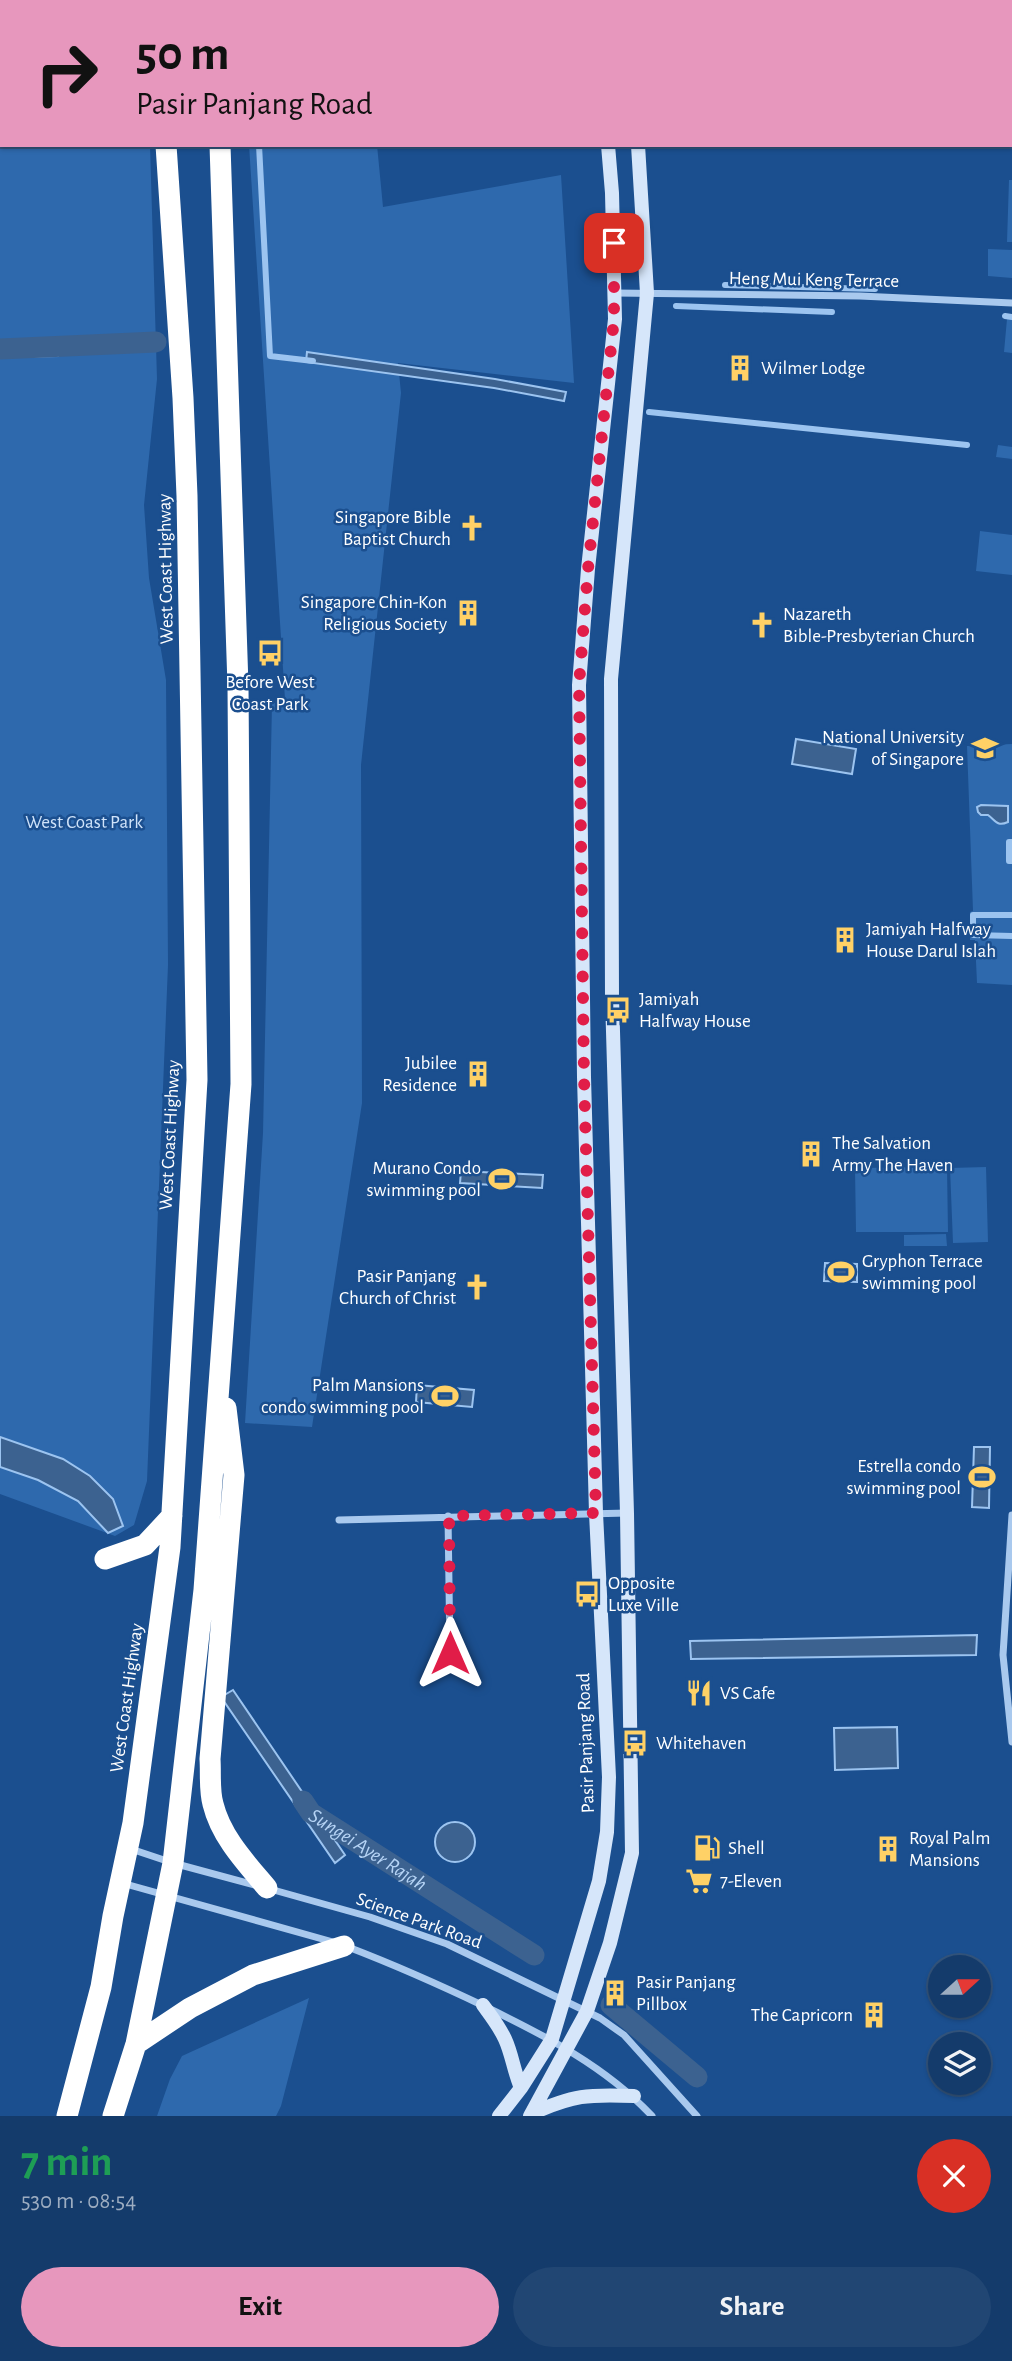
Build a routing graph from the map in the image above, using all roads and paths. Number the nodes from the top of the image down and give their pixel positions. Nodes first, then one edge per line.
1 (166, 147) edge
2 (220, 147) edge
3 (608, 147) edge
4 (638, 147) edge
5 (615, 293) junction
6 (647, 293) junction
7 (1012, 303) edge
8 (220, 1371) junction
9 (596, 1513) junction
10 (627, 1513) junction
11 (1012, 1515) edge
12 (173, 1516) junction
13 (449, 1516) junction
14 (338, 1520) dead end
15 (105, 1559) dead end
16 (450, 1653) dead end
17 (1012, 1742) edge
18 (128, 1848) junction
19 (173, 1863) junction
20 (121, 1882) junction
21 (267, 1888) junction
22 (167, 1895) junction
23 (344, 1946) junction
24 (562, 2000) junction
25 (483, 2005) junction
26 (587, 2011) junction
27 (552, 2039) junction
28 (136, 2044) junction
29 (567, 2048) junction
30 (521, 2088) junction
31 (634, 2096) junction
32 (530, 2115) edge
33 (67, 2116) edge
34 (113, 2116) edge
35 (499, 2116) edge
36 (652, 2116) edge
37 (697, 2116) edge

1 - 12 highway, West Coast Highway
2 - 8 highway
3 - 5 main road, Pasir Panjang Road
4 - 6 main road
5 - 6 street, Heng Mui Keng Terrace
5 - 9 main road, Pasir Panjang Road
6 - 7 street, Heng Mui Keng Terrace
6 - 10 main road
8 - 19 highway
8 - 21 highway
9 - 10 street
9 - 13 street
9 - 24 main road, Pasir Panjang Road
10 - 26 main road
11 - 17 street
12 - 15 highway
12 - 18 highway, West Coast Highway
13 - 14 street
13 - 16 street
18 - 19 street, Science Park Road
18 - 20 highway, West Coast Highway
19 - 21 street, Science Park Road
19 - 22 highway
20 - 22 street
20 - 33 highway, West Coast Highway
21 - 24 street, Science Park Road
22 - 23 street
22 - 28 highway
23 - 25 street
23 - 28 highway
24 - 26 street, Science Park Road
24 - 27 main road, Pasir Panjang Road
25 - 27 street
25 - 30 main road
26 - 29 main road
26 - 37 street, Science Park Road
27 - 29 street
27 - 30 main road, Pasir Panjang Road
28 - 34 highway
29 - 31 street
29 - 32 main road
30 - 35 main road, Pasir Panjang Road
31 - 32 main road
31 - 36 street

